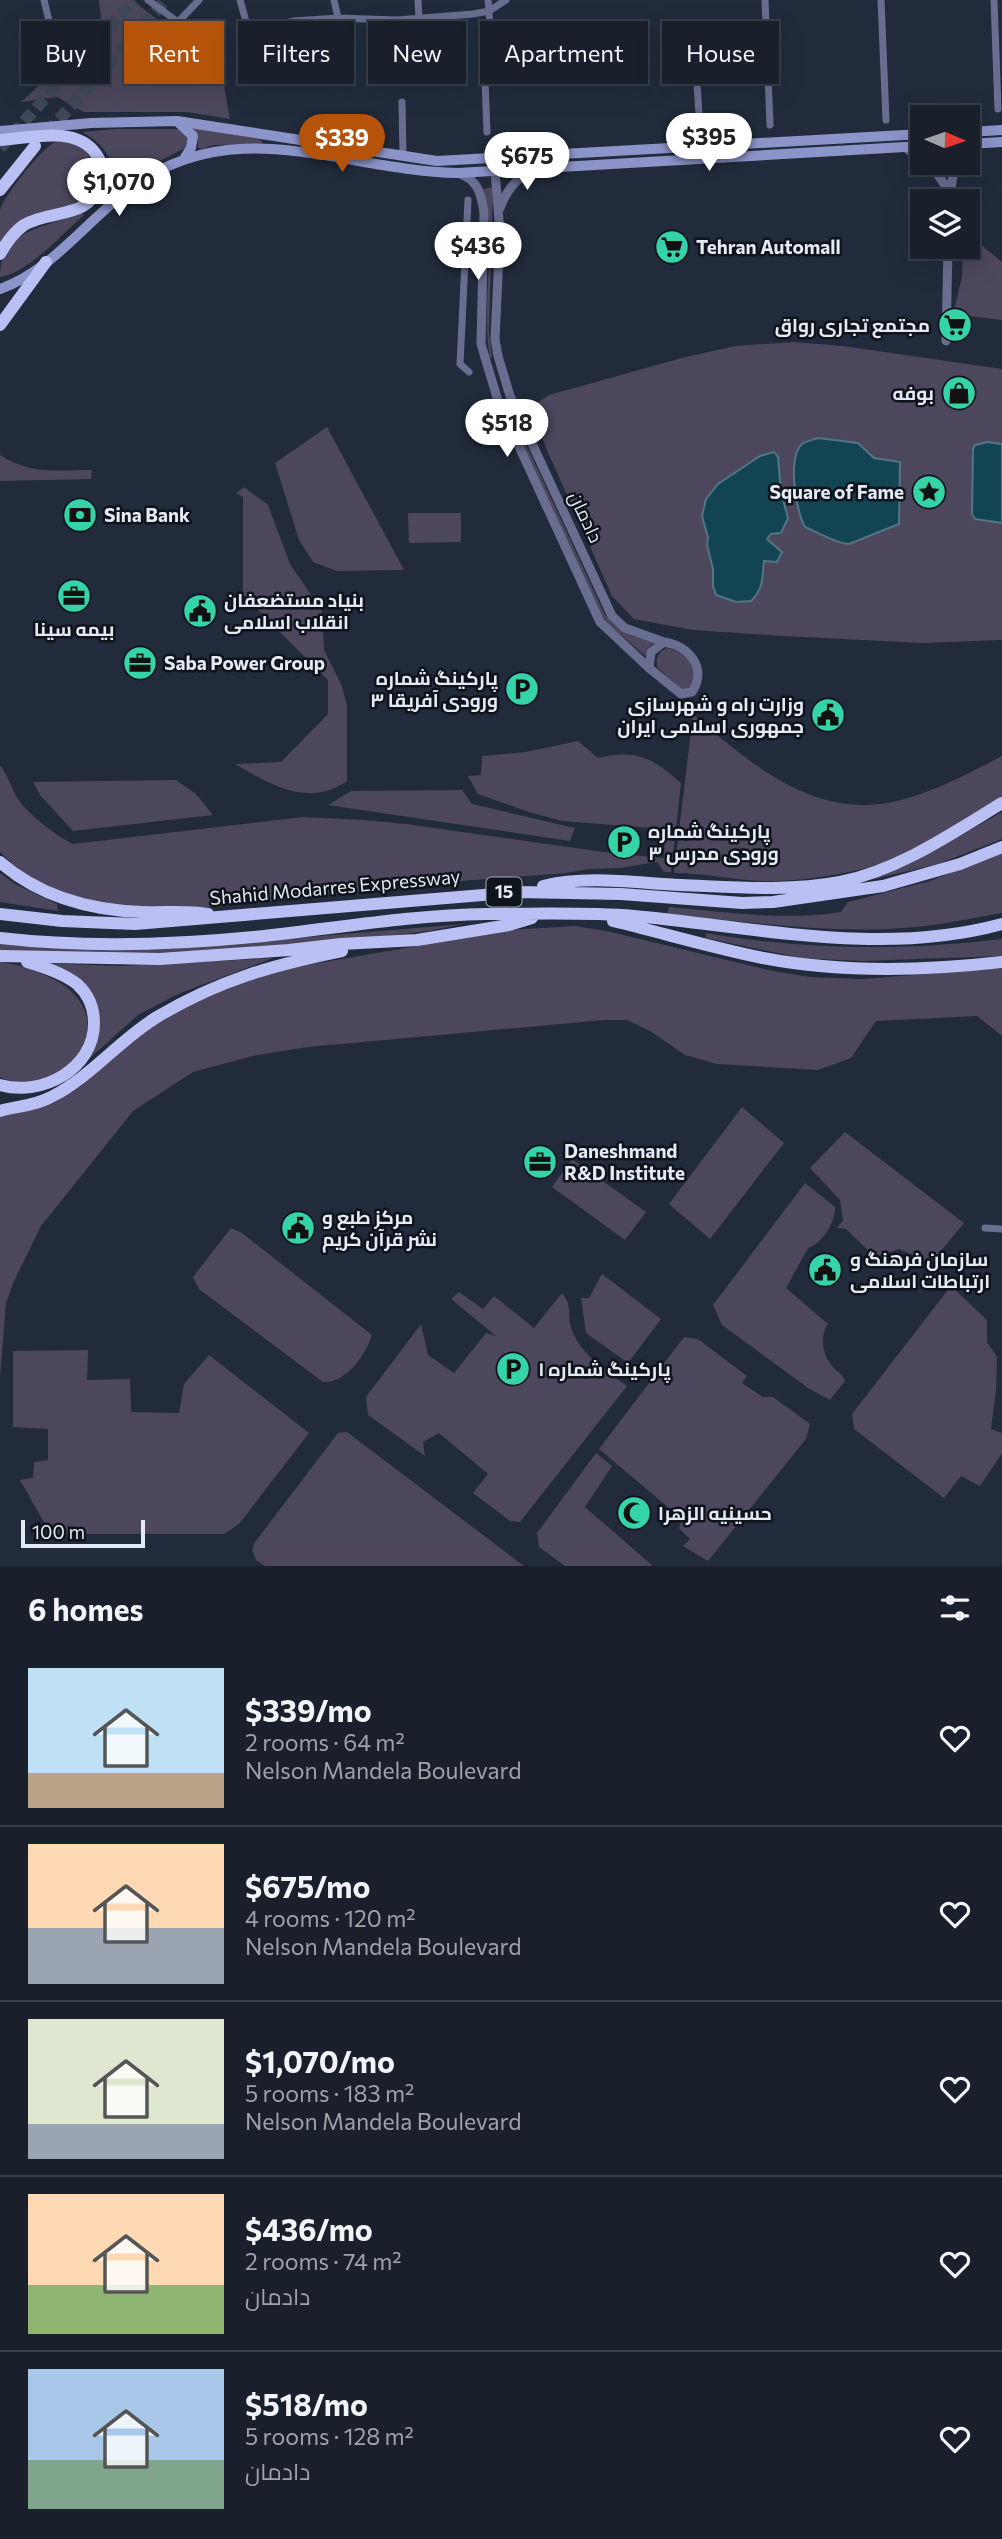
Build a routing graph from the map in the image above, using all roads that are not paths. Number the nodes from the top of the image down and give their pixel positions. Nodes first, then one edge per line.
1 (44, 0) edge
2 (148, 0) edge
3 (199, 0) edge
4 (240, 0) edge
5 (334, 0) edge
6 (418, 0) edge
7 (488, 0) edge
8 (506, 0) edge
9 (765, 0) edge
10 (881, 0) edge
11 (994, 0) edge
12 (489, 10) junction
13 (338, 18) junction
14 (419, 18) junction
15 (397, 20) joint
16 (49, 21) edge
17 (697, 84) edge
18 (402, 102) dead end
19 (998, 109) dead end
20 (886, 120) dead end
21 (177, 121) junction
22 (769, 125) dead end
23 (1002, 130) edge
24 (0, 131) edge
25 (980, 131) edge
26 (487, 132) dead end
27 (270, 134) junction
28 (910, 135) edge
29 (299, 138) junction
30 (0, 140) edge
31 (1002, 142) edge
32 (980, 143) edge
33 (36, 146) tunnel mouth
34 (701, 146) junction
35 (905, 147) junction
36 (910, 147) edge
37 (268, 148) junction
38 (298, 150) junction
39 (910, 151) edge
40 (403, 155) junction
41 (184, 159) junction
42 (437, 161) junction
43 (547, 167) junction
44 (495, 170) junction
45 (457, 173) junction
46 (0, 190) edge
47 (468, 200) dead end
48 (500, 209) junction
49 (0, 254) edge
50 (948, 259) edge
51 (46, 262) junction
52 (0, 289) edge
53 (0, 325) edge
54 (946, 341) dead end
55 (469, 372) dead end
56 (505, 379) junction
57 (491, 382) junction
58 (664, 642) junction
59 (649, 668) junction
60 (1002, 803) edge
61 (1002, 847) edge
62 (0, 862) edge
63 (518, 892) junction
64 (0, 914) edge
65 (585, 914) junction
66 (545, 915) junction
67 (225, 918) junction
68 (1002, 924) edge
69 (1002, 931) edge
70 (964, 933) junction
71 (0, 938) edge
72 (372, 944) junction
73 (7, 958) edge
74 (1002, 961) edge
75 (0, 1085) edge
76 (0, 1111) edge
77 (985, 1228) dead end
78 (1002, 1229) edge

1 - 16 street
2 - 3 street
4 - 13 street
5 - 13 street
6 - 14 street
7 - 12 street
8 - 12 street
9 - 22 street
10 - 20 street
11 - 19 street
12 - 14 street
12 - 26 street
13 - 15 street
14 - 15 street
17 - 34 street
18 - 40 street
21 - 24 main road
21 - 27 main road
21 - 41 main road
23 - 25 main road
27 - 29 main road
27 - 37 main road
28 - 34 main road
29 - 38 main road
29 - 40 main road
30 - 49 highway
31 - 32 main road
33 - 46 highway
34 - 42 main road
35 - 36 main road
35 - 39 street
35 - 43 main road
37 - 38 main road
37 - 41 main road
38 - 45 main road
40 - 42 main road
41 - 51 main road
42 - 44 main road
43 - 44 main road
43 - 48 street
44 - 45 main road
44 - 48 street, دادمان
45 - 57 street, دادمان
47 - 55 street
48 - 56 street, دادمان
50 - 54 street
51 - 52 main road
51 - 53 highway
56 - 57 street
56 - 58 street, دادمان
57 - 59 street, دادمان
58 - 59 street
58 - 59 street
60 - 63 highway
61 - 63 highway, Shahid Modarres Expressway / 15
62 - 67 highway
63 - 67 highway, Shahid Modarres Expressway / 15
64 - 67 highway, Shahid Modarres Expressway / 15
65 - 66 highway, Shahid Modarres Expressway / 15
65 - 70 highway, Shahid Modarres Expressway / 15
65 - 74 highway
66 - 71 highway, Shahid Modarres Expressway / 15
66 - 72 highway
68 - 70 highway, Shahid Modarres Expressway / 15
69 - 70 highway
72 - 73 highway
72 - 76 highway
73 - 75 highway
77 - 78 street

